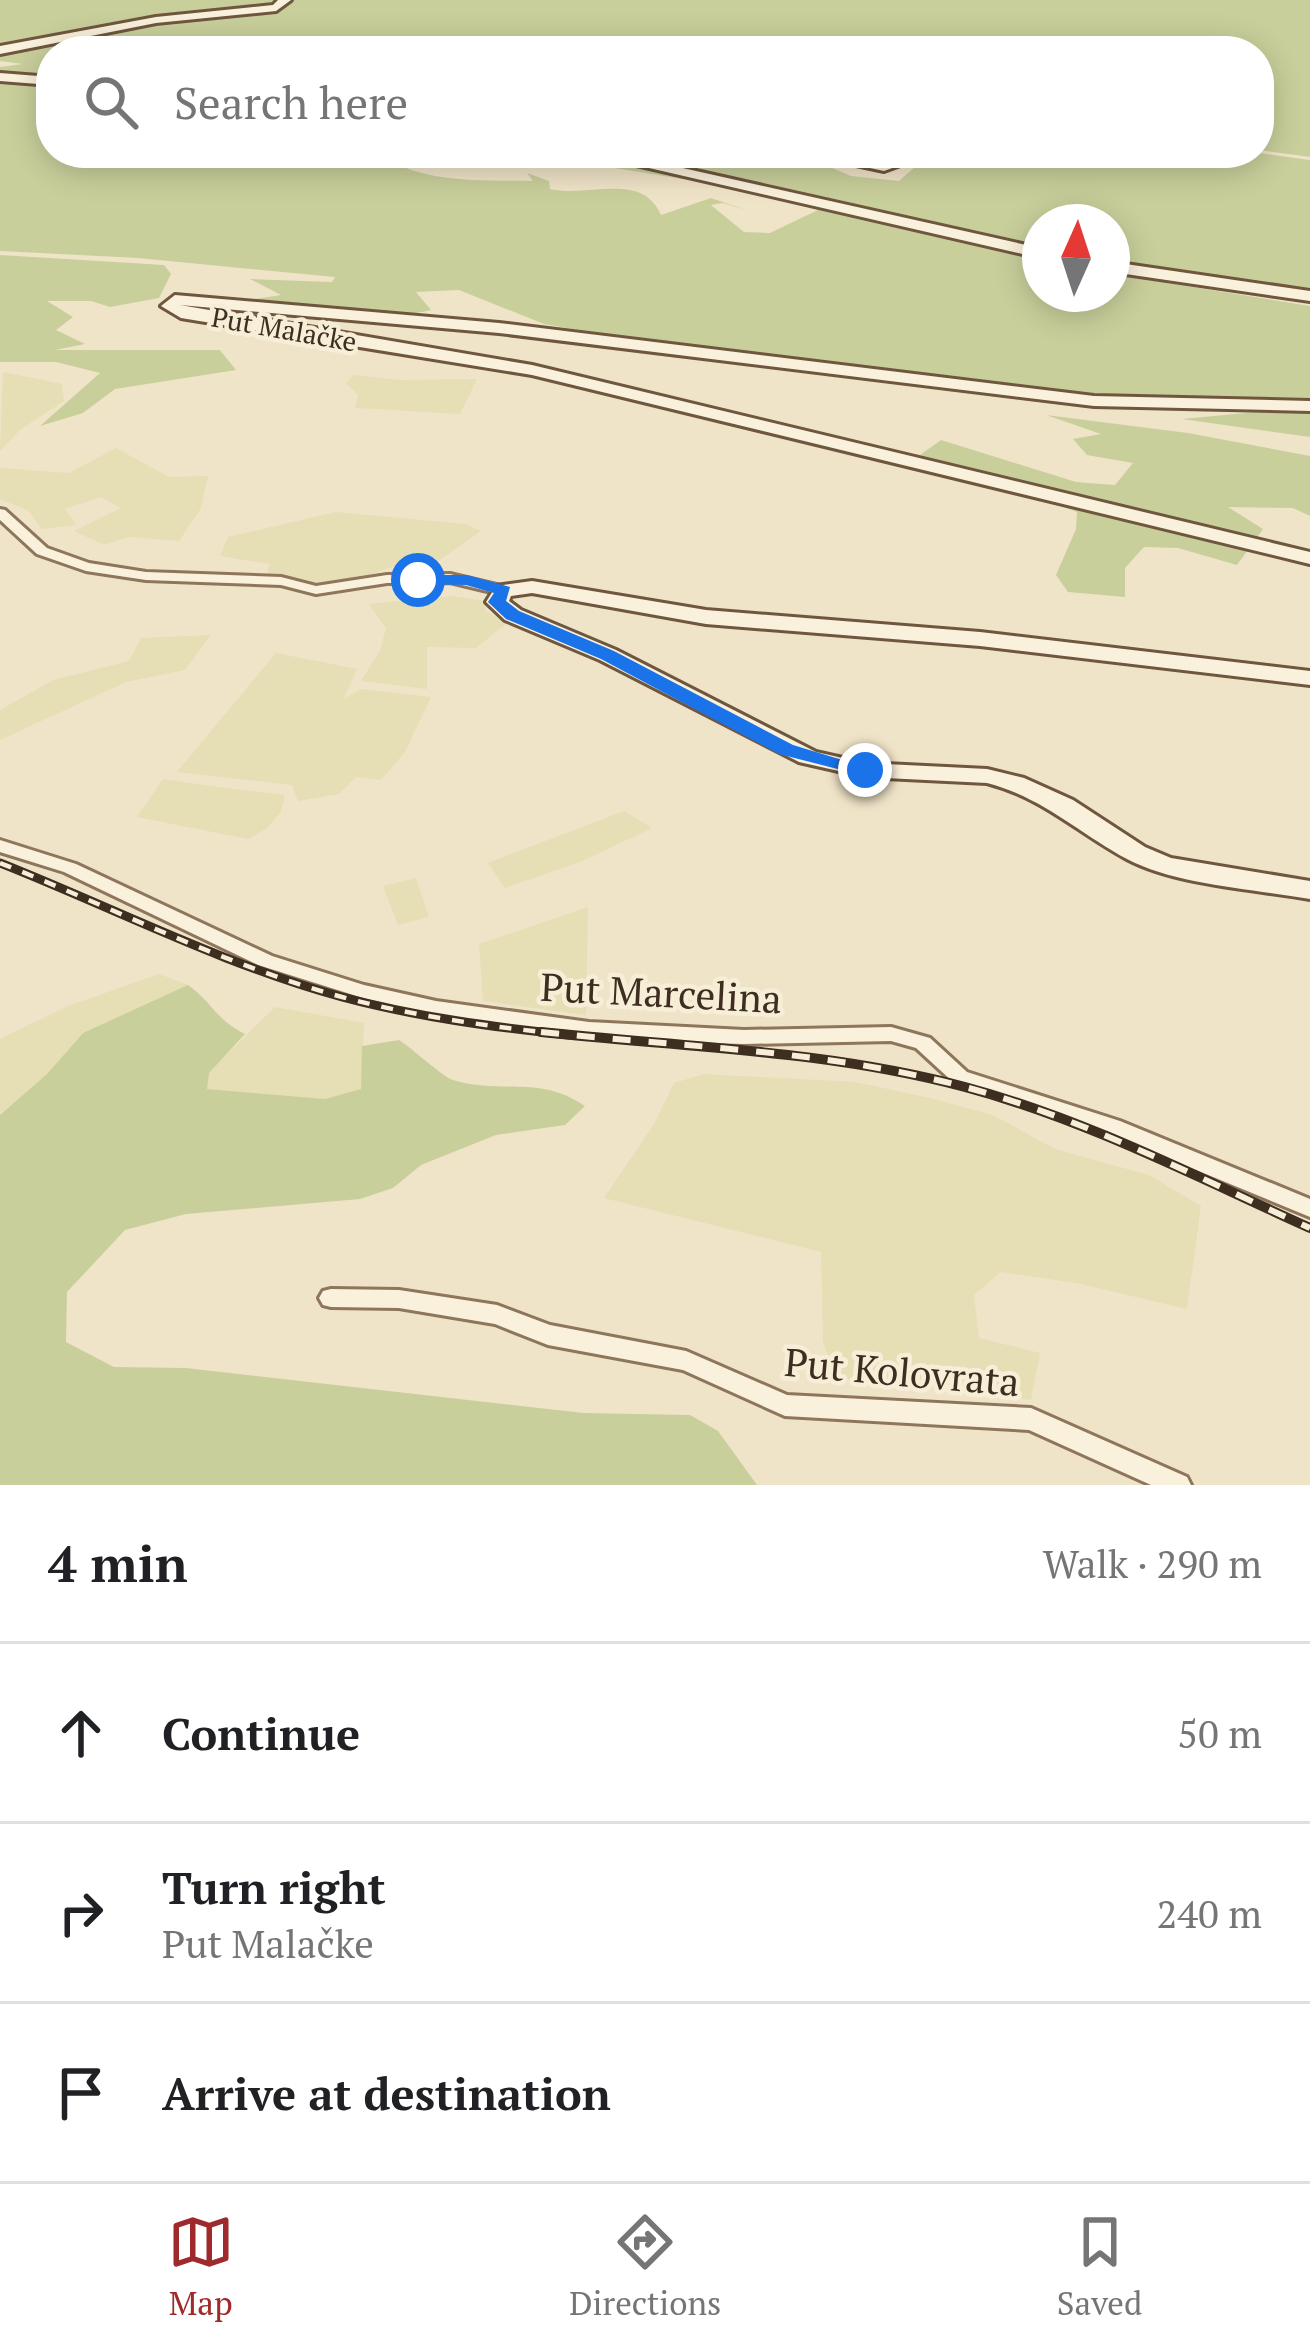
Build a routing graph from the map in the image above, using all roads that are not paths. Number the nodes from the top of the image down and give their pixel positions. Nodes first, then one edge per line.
1 (285, 0) edge
2 (73, 36) edge
3 (36, 43) edge
4 (0, 50) edge
5 (0, 77) edge
6 (36, 80) edge
7 (671, 168) edge
8 (1022, 250) edge
9 (1130, 270) edge
10 (1310, 296) edge
11 (1310, 406) edge
12 (0, 513) edge
13 (1310, 558) edge
14 (504, 591) junction
15 (1310, 678) edge
16 (0, 846) edge
17 (1310, 890) edge
18 (1310, 1208) edge
19 (331, 1298) dead end
20 (1178, 1485) edge

1 - 2 main road
3 - 4 main road
5 - 6 main road
7 - 8 main road
9 - 10 main road
11 - 13 main road, Put Malačke
12 - 14 street
14 - 15 main road
14 - 17 main road
16 - 18 street, Put Marcelina
19 - 20 street, Put Kolovrata

